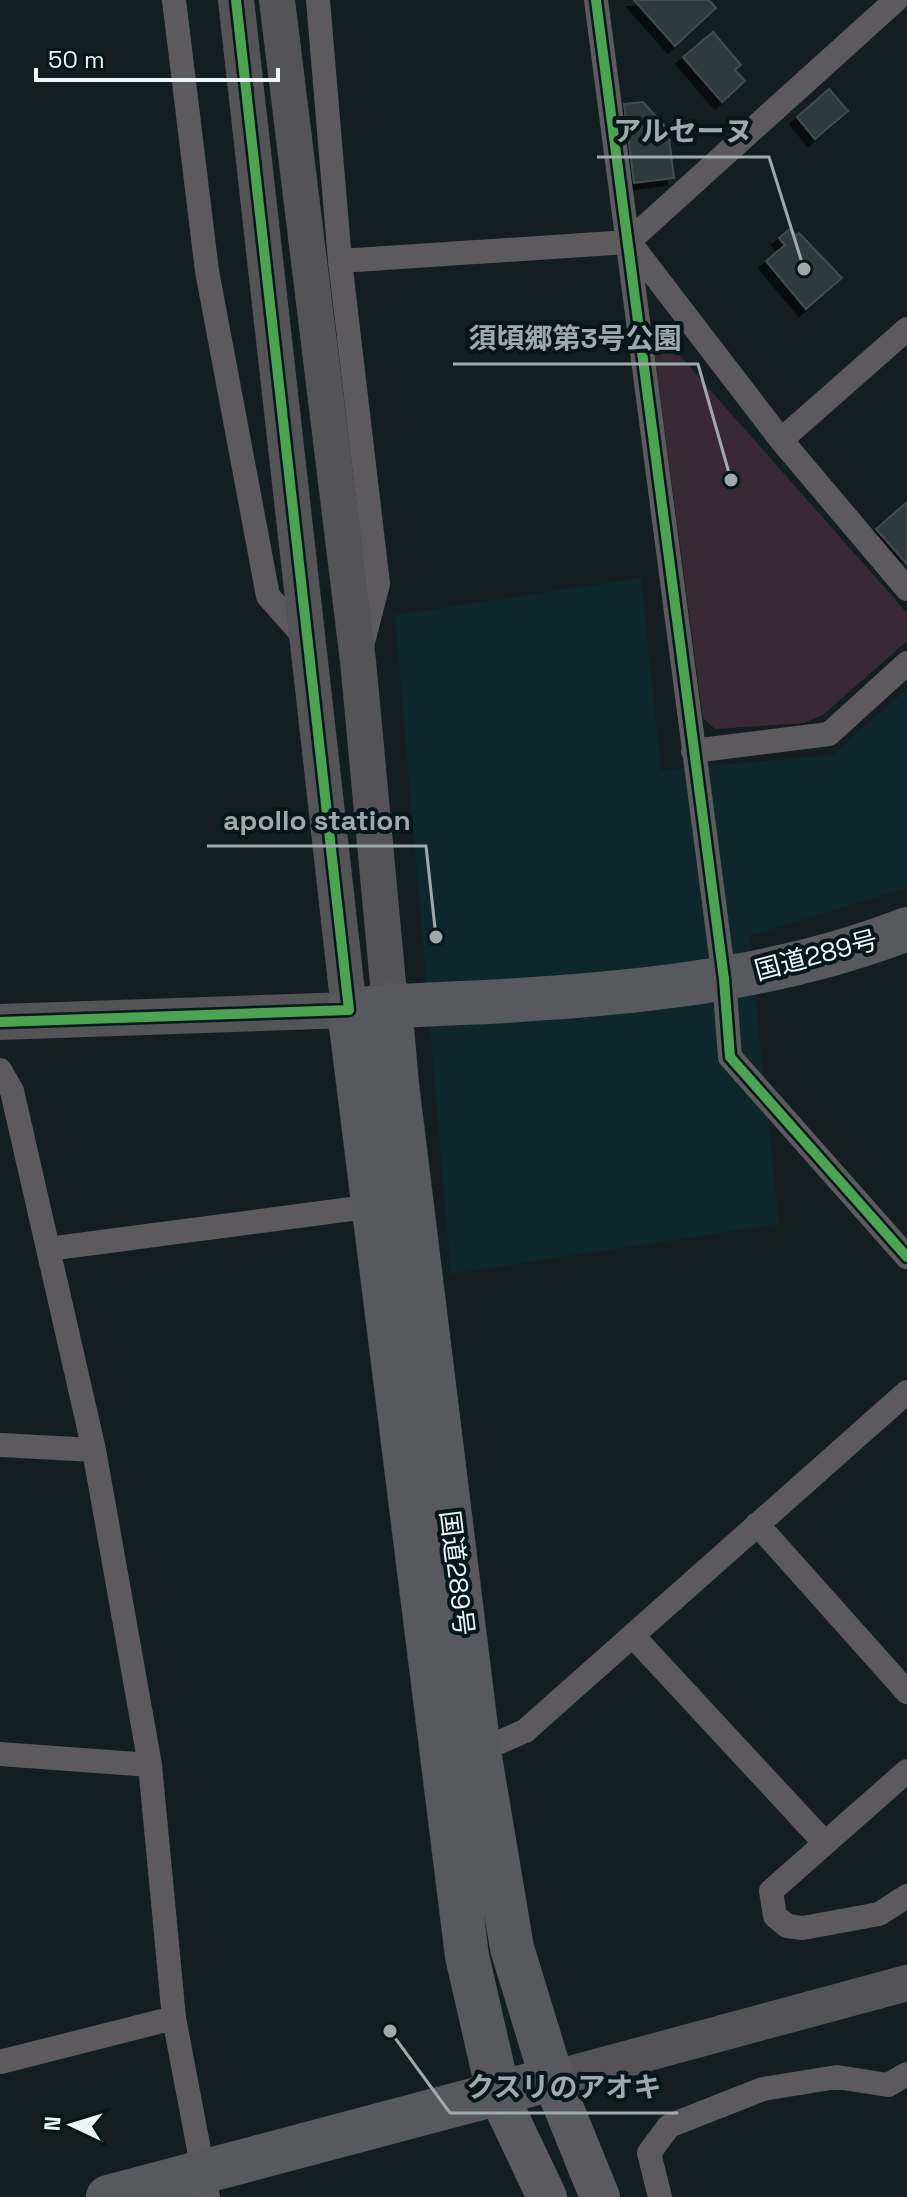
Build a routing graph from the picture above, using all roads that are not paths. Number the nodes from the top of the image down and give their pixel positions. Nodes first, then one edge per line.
1 (174, 0) edge
2 (236, 0) edge
3 (277, 0) edge
4 (318, 0) edge
5 (596, 0) edge
6 (896, 0) edge
7 (628, 242) junction
8 (340, 261) junction
9 (907, 329) edge
10 (781, 440) junction
11 (907, 589) edge
12 (311, 645) junction
13 (358, 661) junction
14 (907, 663) edge
15 (693, 751) junction
16 (907, 929) edge
17 (724, 979) junction
18 (370, 1008) junction
19 (0, 1022) edge
20 (0, 1070) edge
21 (374, 1206) junction
22 (48, 1249) junction
23 (907, 1257) edge
24 (907, 1392) edge
25 (0, 1445) edge
26 (94, 1450) junction
27 (757, 1524) junction
28 (633, 1636) junction
29 (907, 1692) edge
30 (479, 1751) junction
31 (0, 1754) edge
32 (150, 1765) junction
33 (907, 1771) edge
34 (824, 1842) junction
35 (907, 1896) edge
36 (907, 1983) edge
37 (174, 2018) junction
38 (0, 2062) edge
39 (907, 2074) edge
40 (552, 2079) junction
41 (499, 2096) junction
42 (206, 2183) edge
43 (108, 2197) edge
44 (547, 2197) edge
45 (600, 2197) edge
46 (660, 2197) edge

1 - 12 street
2 - 12 street
3 - 13 street
4 - 8 street
5 - 7 street
6 - 7 street
7 - 8 street
7 - 10 street
7 - 15 street
8 - 13 street
9 - 10 street
10 - 11 street
12 - 18 street
13 - 18 street
14 - 15 street
15 - 17 street
16 - 17 highway, 国道289号
17 - 18 highway, 国道289号
17 - 23 street
18 - 19 street
18 - 21 highway, 国道289号
18 - 30 highway, 国道289号
20 - 22 street
21 - 22 street
21 - 41 highway, 国道289号
22 - 26 street
24 - 27 street
25 - 26 street
26 - 32 street
27 - 28 street
27 - 29 street
28 - 30 street
28 - 34 street
30 - 40 highway, 国道289号
31 - 32 street
32 - 37 street
33 - 34 street
34 - 35 street
36 - 40 street
37 - 38 street
37 - 42 street
39 - 46 street
40 - 41 highway
40 - 45 main road
41 - 42 highway
41 - 44 main road
42 - 43 highway

